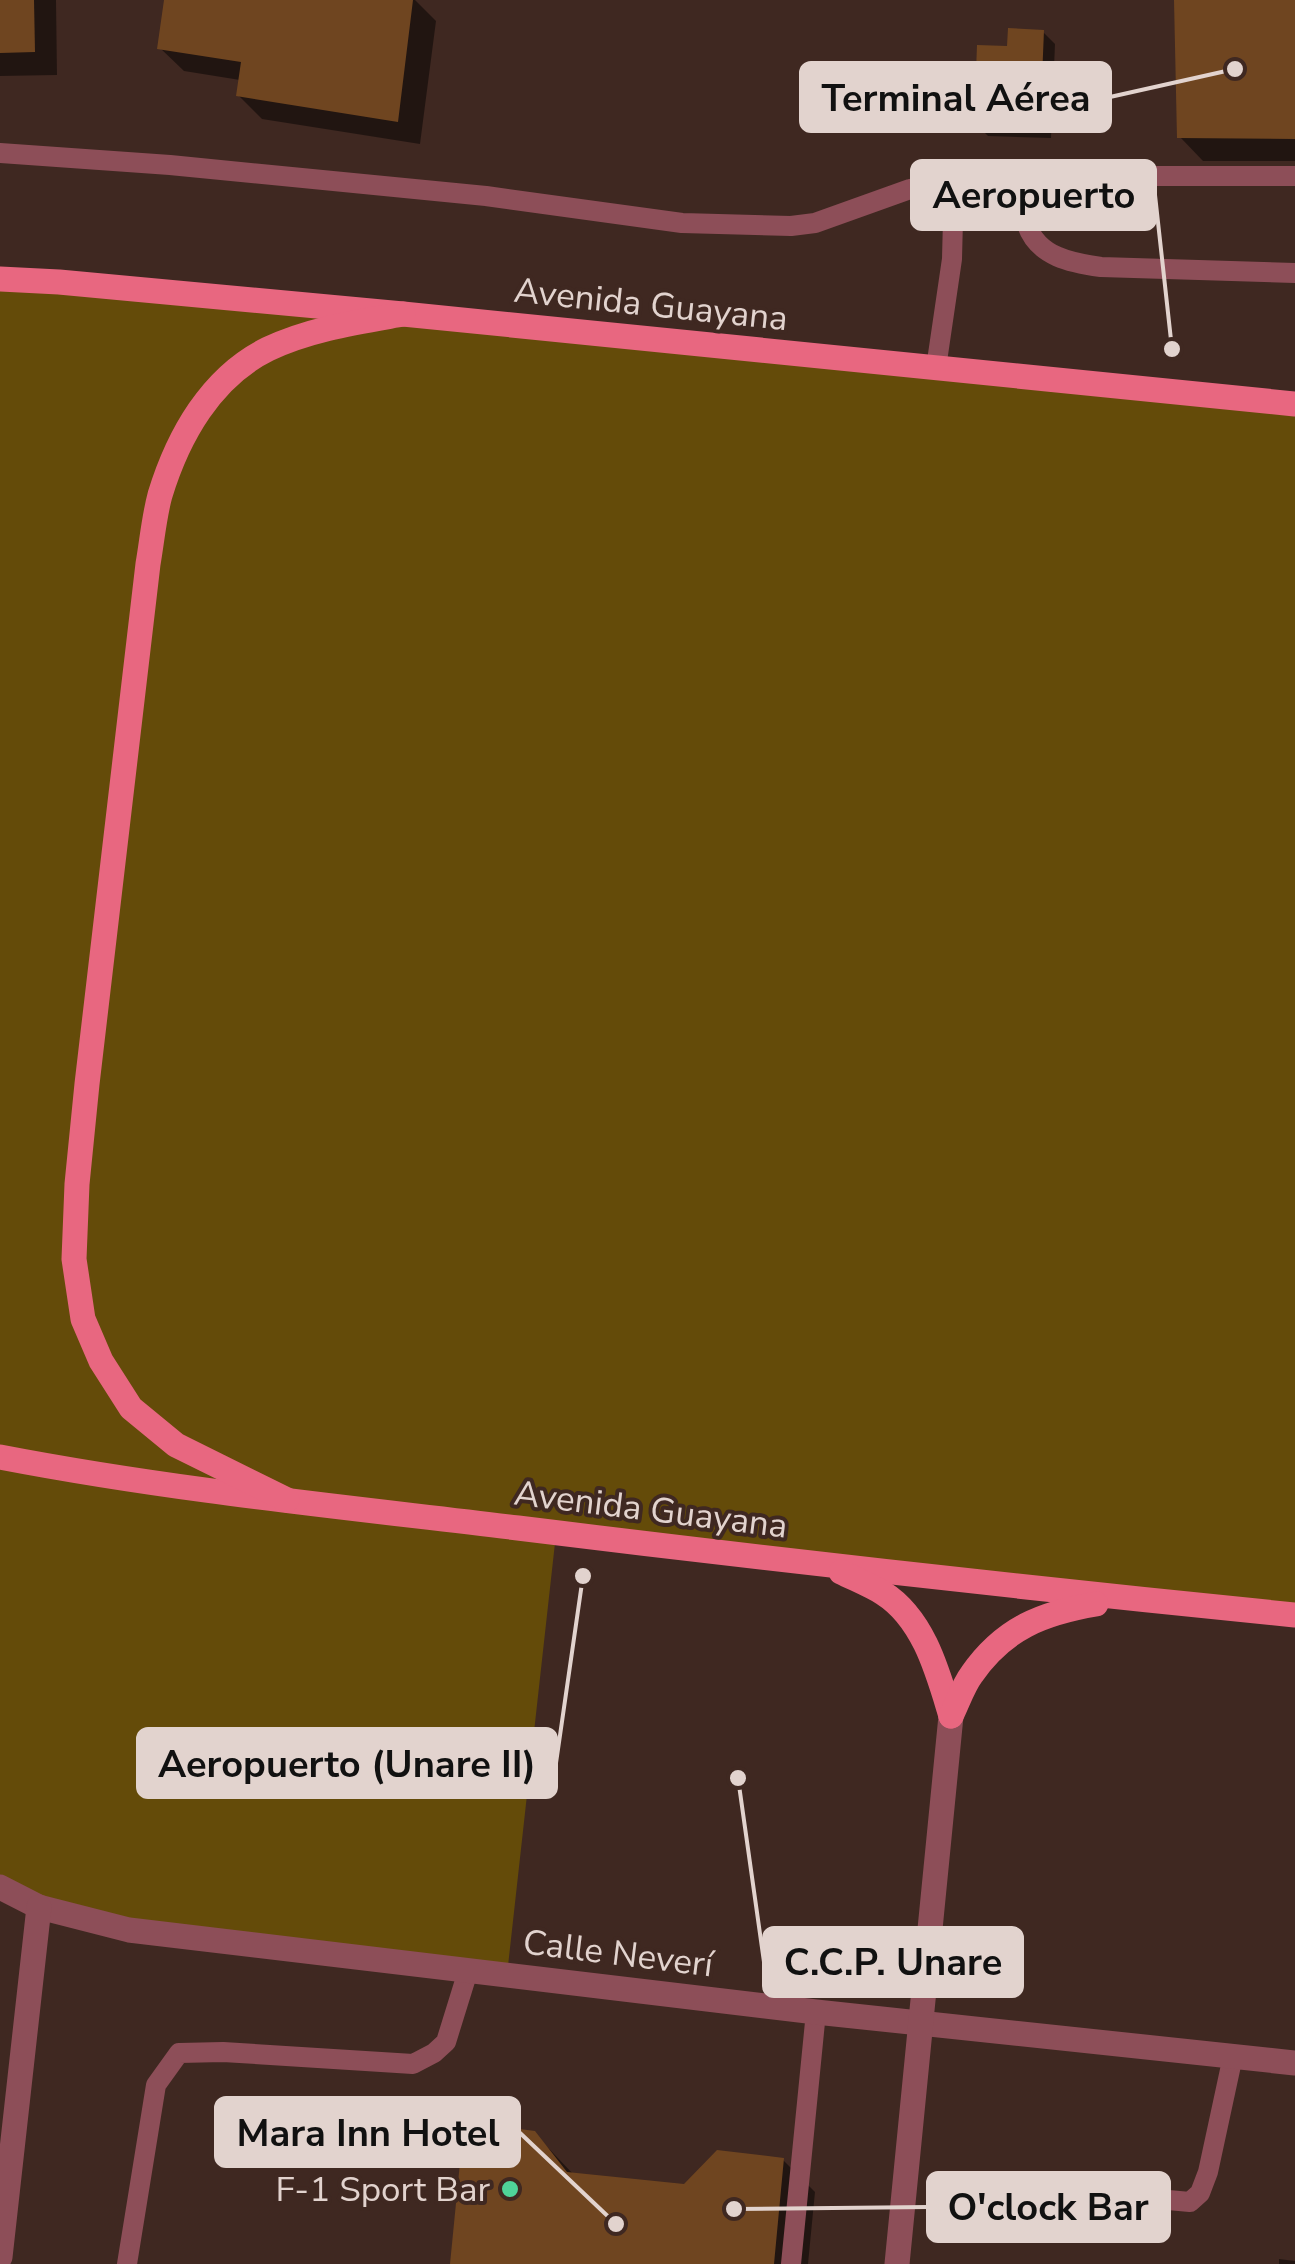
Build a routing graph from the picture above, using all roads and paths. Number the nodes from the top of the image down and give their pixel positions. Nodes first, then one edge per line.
1 (0, 153) edge
2 (1023, 176) junction
3 (1295, 176) edge
4 (954, 180) junction
5 (1295, 274) edge
6 (0, 279) edge
7 (403, 314) junction
8 (936, 368) junction
9 (1295, 404) edge
10 (0, 1457) edge
11 (287, 1500) junction
12 (828, 1565) junction
13 (1131, 1599) junction
14 (1295, 1615) edge
15 (952, 1716) junction
16 (0, 1886) edge
17 (38, 1906) junction
18 (468, 1971) junction
19 (816, 2012) junction
20 (922, 2024) junction
21 (1233, 2056) junction
22 (1295, 2063) edge
23 (1015, 2186) dead end
24 (0, 2258) edge
25 (126, 2264) edge
26 (790, 2264) edge
27 (897, 2264) edge

1 - 4 lane
2 - 3 lane
2 - 4 lane
2 - 5 lane
4 - 8 lane
6 - 7 main road, Avenida Guayana
7 - 8 main road, Avenida Guayana
7 - 11 main road
8 - 9 main road, Avenida Guayana
10 - 11 main road, Avenida Guayana
11 - 12 main road, Avenida Guayana
12 - 13 main road, Avenida Guayana
12 - 15 main road
13 - 14 main road, Avenida Guayana
13 - 15 main road
15 - 20 street
16 - 17 street, Calle Neverí
17 - 18 street, Calle Neverí
17 - 24 street
18 - 19 street, Calle Neverí
18 - 25 lane
19 - 20 street, Calle Neverí
19 - 26 lane
20 - 21 street, Calle Neverí
20 - 27 street
21 - 22 street, Calle Neverí
21 - 23 lane

